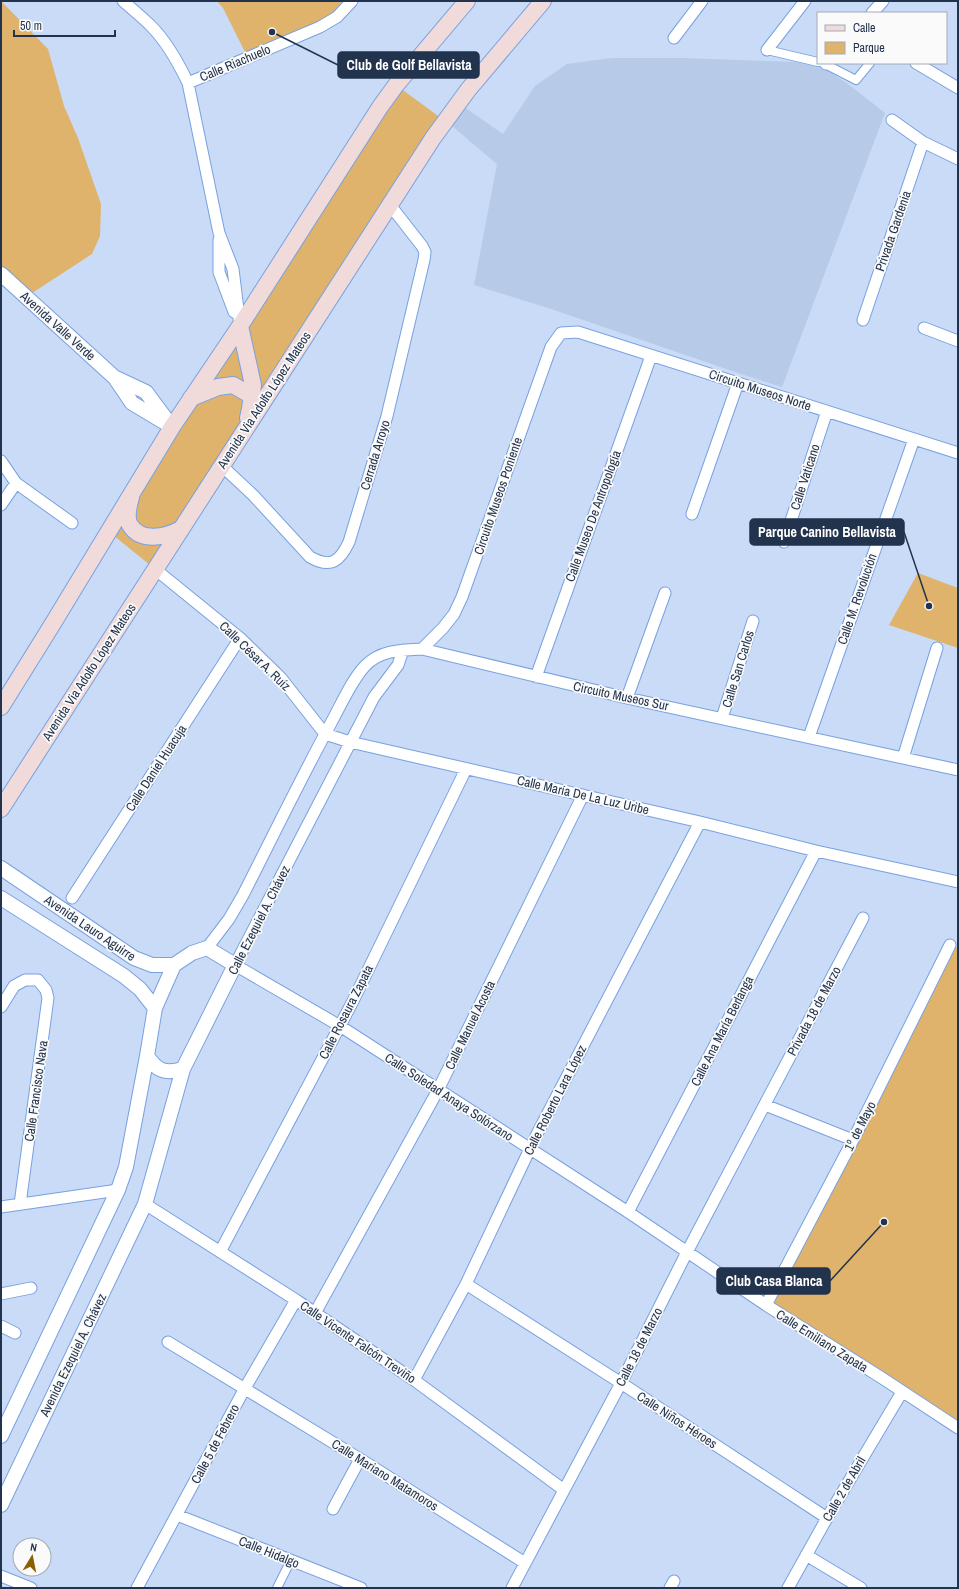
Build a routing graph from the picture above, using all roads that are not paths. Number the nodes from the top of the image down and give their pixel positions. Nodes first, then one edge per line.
1 (123, 1) edge
2 (352, 1) edge
3 (467, 1) edge
4 (543, 1) edge
5 (702, 1) edge
6 (805, 1) edge
7 (883, 1) edge
8 (873, 12) edge
9 (674, 38) dead end
10 (767, 50) joint
11 (817, 62) edge
12 (825, 64) edge
13 (869, 64) edge
14 (918, 64) edge
15 (188, 83) junction
16 (958, 88) edge
17 (892, 120) dead end
18 (923, 142) junction
19 (958, 159) edge
20 (390, 205) junction
21 (1, 274) edge
22 (862, 320) dead end
23 (240, 326) junction
24 (924, 328) dead end
25 (561, 333) joint
26 (958, 341) edge
27 (651, 356) junction
28 (738, 383) junction
29 (252, 396) junction
30 (191, 398) junction
31 (827, 411) junction
32 (172, 427) junction
33 (244, 431) junction
34 (914, 439) junction
35 (958, 453) edge
36 (1, 461) edge
37 (222, 466) junction
38 (16, 483) junction
39 (132, 491) junction
40 (1, 505) edge
41 (692, 514) dead end
42 (72, 522) dead end
43 (181, 529) junction
44 (784, 542) dead end
45 (155, 569) junction
46 (665, 593) dead end
47 (753, 621) dead end
48 (240, 638) junction
49 (938, 648) dead end
50 (422, 649) junction
51 (403, 650) junction
52 (536, 677) junction
53 (627, 698) junction
54 (1, 707) edge
55 (722, 718) junction
56 (325, 734) junction
57 (809, 737) junction
58 (350, 742) junction
59 (903, 758) junction
60 (466, 769) junction
61 (958, 770) edge
62 (583, 795) junction
63 (1, 810) edge
64 (700, 822) junction
65 (816, 850) junction
66 (1, 868) edge
67 (958, 882) edge
68 (1, 898) edge
69 (72, 898) dead end
70 (863, 918) dead end
71 (950, 945) dead end
72 (207, 948) junction
73 (235, 964) junction
74 (174, 965) junction
75 (1, 1007) edge
76 (155, 1008) junction
77 (340, 1026) junction
78 (147, 1056) junction
79 (183, 1070) junction
80 (438, 1090) junction
81 (765, 1105) junction
82 (853, 1140) junction
83 (530, 1149) junction
84 (118, 1190) junction
85 (20, 1204) junction
86 (145, 1204) junction
87 (1, 1207) edge
88 (628, 1212) junction
89 (220, 1252) junction
90 (687, 1252) junction
91 (466, 1284) junction
92 (31, 1288) dead end
93 (1, 1294) edge
94 (296, 1300) junction
95 (766, 1305) junction
96 (314, 1313) junction
97 (1, 1326) edge
98 (15, 1333) dead end
99 (168, 1342) dead end
100 (414, 1380) junction
101 (622, 1383) junction
102 (245, 1388) junction
103 (902, 1392) junction
104 (958, 1428) edge
105 (1, 1436) edge
106 (360, 1459) junction
107 (564, 1490) junction
108 (1, 1505) edge
109 (333, 1509) dead end
110 (177, 1515) junction
111 (827, 1518) junction
112 (806, 1555) junction
113 (292, 1560) junction
114 (525, 1562) junction
115 (1, 1576) edge
116 (342, 1585) edge
117 (31, 1588) edge
118 (137, 1588) edge
119 (277, 1588) edge
120 (361, 1588) edge
121 (512, 1588) edge
122 (788, 1588) edge
123 (861, 1588) edge

1 - 15 street
2 - 15 street, Calle Riachuelo
3 - 23 main road
4 - 20 main road, Avenida Via Adolfo López Mateos
5 - 9 street
6 - 10 street
7 - 8 street
10 - 11 street
12 - 13 street
14 - 16 street
15 - 23 street, Calle Riachuelo
17 - 18 street
18 - 19 street
18 - 22 street, Privada Gardenia
20 - 33 main road, Avenida Via Adolfo López Mateos
20 - 37 street, Cerrada Arroyo
21 - 32 street, Avenida Valle Verde
23 - 29 main road
23 - 30 main road
24 - 26 street
25 - 27 street, Circuito Museos Norte
25 - 50 street, Circuito Museos Poniente
27 - 28 street, Circuito Museos Norte
27 - 52 street, Calle Museo De Antropología
28 - 31 street, Circuito Museos Norte
28 - 41 street
29 - 30 main road
29 - 33 main road
30 - 32 main road
31 - 34 street, Circuito Museos Norte
31 - 44 street, Calle Vaticano
32 - 39 main road
33 - 37 main road, Avenida Via Adolfo López Mateos
34 - 35 street, Circuito Museos Norte
34 - 57 street, Calle M. Revolución
36 - 38 street
37 - 43 main road, Avenida Via Adolfo López Mateos
38 - 40 street
38 - 42 street
39 - 43 main road
39 - 54 main road
43 - 45 main road, Avenida Via Adolfo López Mateos
45 - 48 street, Calle César A. Ruíz
45 - 63 main road, Avenida Via Adolfo López Mateos
46 - 53 street
47 - 55 street, Calle San Carlos
48 - 56 street, Calle César A. Ruíz
48 - 69 street, Calle Daniel Huacuja
49 - 59 street
50 - 51 street, Circuito Museos Sur
50 - 52 street, Circuito Museos Sur
51 - 56 street, Circuito Museos Sur
51 - 58 street, Calle Ezequiel A. Chávez
52 - 53 street, Circuito Museos Sur
53 - 55 street, Circuito Museos Sur
55 - 57 street, Circuito Museos Sur
56 - 58 street
56 - 72 street, Calle Ezequiel A. Chávez
57 - 59 street, Circuito Museos Sur
58 - 60 street, Calle María De La Luz Uribe
58 - 73 street, Calle Ezequiel A. Chávez
59 - 61 street, Circuito Museos Sur
60 - 62 street, Calle María De La Luz Uribe
60 - 77 street, Calle Rosaura Zapata
62 - 64 street, Calle María De La Luz Uribe
62 - 80 street, Calle Manuel Acosta
64 - 65 street, Calle María De La Luz Uribe
64 - 83 street, Calle Roberto Lara López
65 - 67 street, Calle María De La Luz Uribe
65 - 88 street, Calle Ana María Berlanga
66 - 74 street, Avenida Lauro Aguirre
68 - 76 street, Avenida Lauro Aguirre
70 - 81 street, Privada 18 de Marzo
71 - 82 street, 1º de Mayo
72 - 73 street, Calle Soledad Anaya Solórzano
72 - 74 street
73 - 77 street, Calle Soledad Anaya Solórzano
73 - 79 street, Calle Ezequiel A. Chávez
74 - 76 street
75 - 85 street, Calle Francisco Nava
76 - 78 street
77 - 80 street, Calle Soledad Anaya Solórzano
77 - 89 street, Calle Rosaura Zapata
78 - 79 street
78 - 84 street
79 - 86 street, Calle Ezequiel A. Chávez
80 - 83 street, Calle Soledad Anaya Solórzano
80 - 96 street, Calle Manuel Acosta
81 - 82 street
81 - 90 street, Calle 18 de Marzo
82 - 95 street, 1º de Mayo
83 - 88 street, Calle Soledad Anaya Solórzano
83 - 91 street, Calle Roberto Lara López
84 - 85 street
84 - 105 street
85 - 87 street
86 - 89 street, Calle Vicente Falcón Treviño
86 - 108 street, Avenida Ezequiel A. Chávez
88 - 90 street, Calle Soledad Anaya Solórzano
89 - 94 street, Calle Vicente Falcón Treviño
90 - 95 street, Calle Emiliano Zapata
90 - 101 street, Calle 18 de Marzo
91 - 100 street, Calle Roberto Lara López
91 - 101 street, Calle Niños Héroes
92 - 93 street
94 - 96 street, Calle Vicente Falcón Treviño
94 - 102 street, Calle 5 de Febrero
95 - 103 street, Calle Emiliano Zapata
96 - 100 street, Calle Vicente Falcón Treviño
97 - 98 street
99 - 102 street, Calle Mariano Matamoros
100 - 107 street, Calle Vicente Falcón Treviño
101 - 107 street, Calle 18 de Marzo
101 - 111 street, Calle Niños Héroes
102 - 106 street, Calle Mariano Matamoros
102 - 110 street, Calle 5 de Febrero
103 - 104 street, Calle Emiliano Zapata
103 - 111 street, Calle 2 de Abril
106 - 109 street
106 - 114 street, Calle Mariano Matamoros
107 - 114 street, Calle 18 de Marzo
110 - 113 street, Calle Hidalgo
110 - 118 street, Calle 5 de Febrero
111 - 112 street, Calle 2 de Abril
112 - 122 street, Calle 2 de Abril
112 - 123 street
113 - 116 street, Calle Hidalgo
113 - 119 street
114 - 121 street, Calle 18 de Marzo
115 - 117 street
116 - 120 street, Calle Hidalgo

